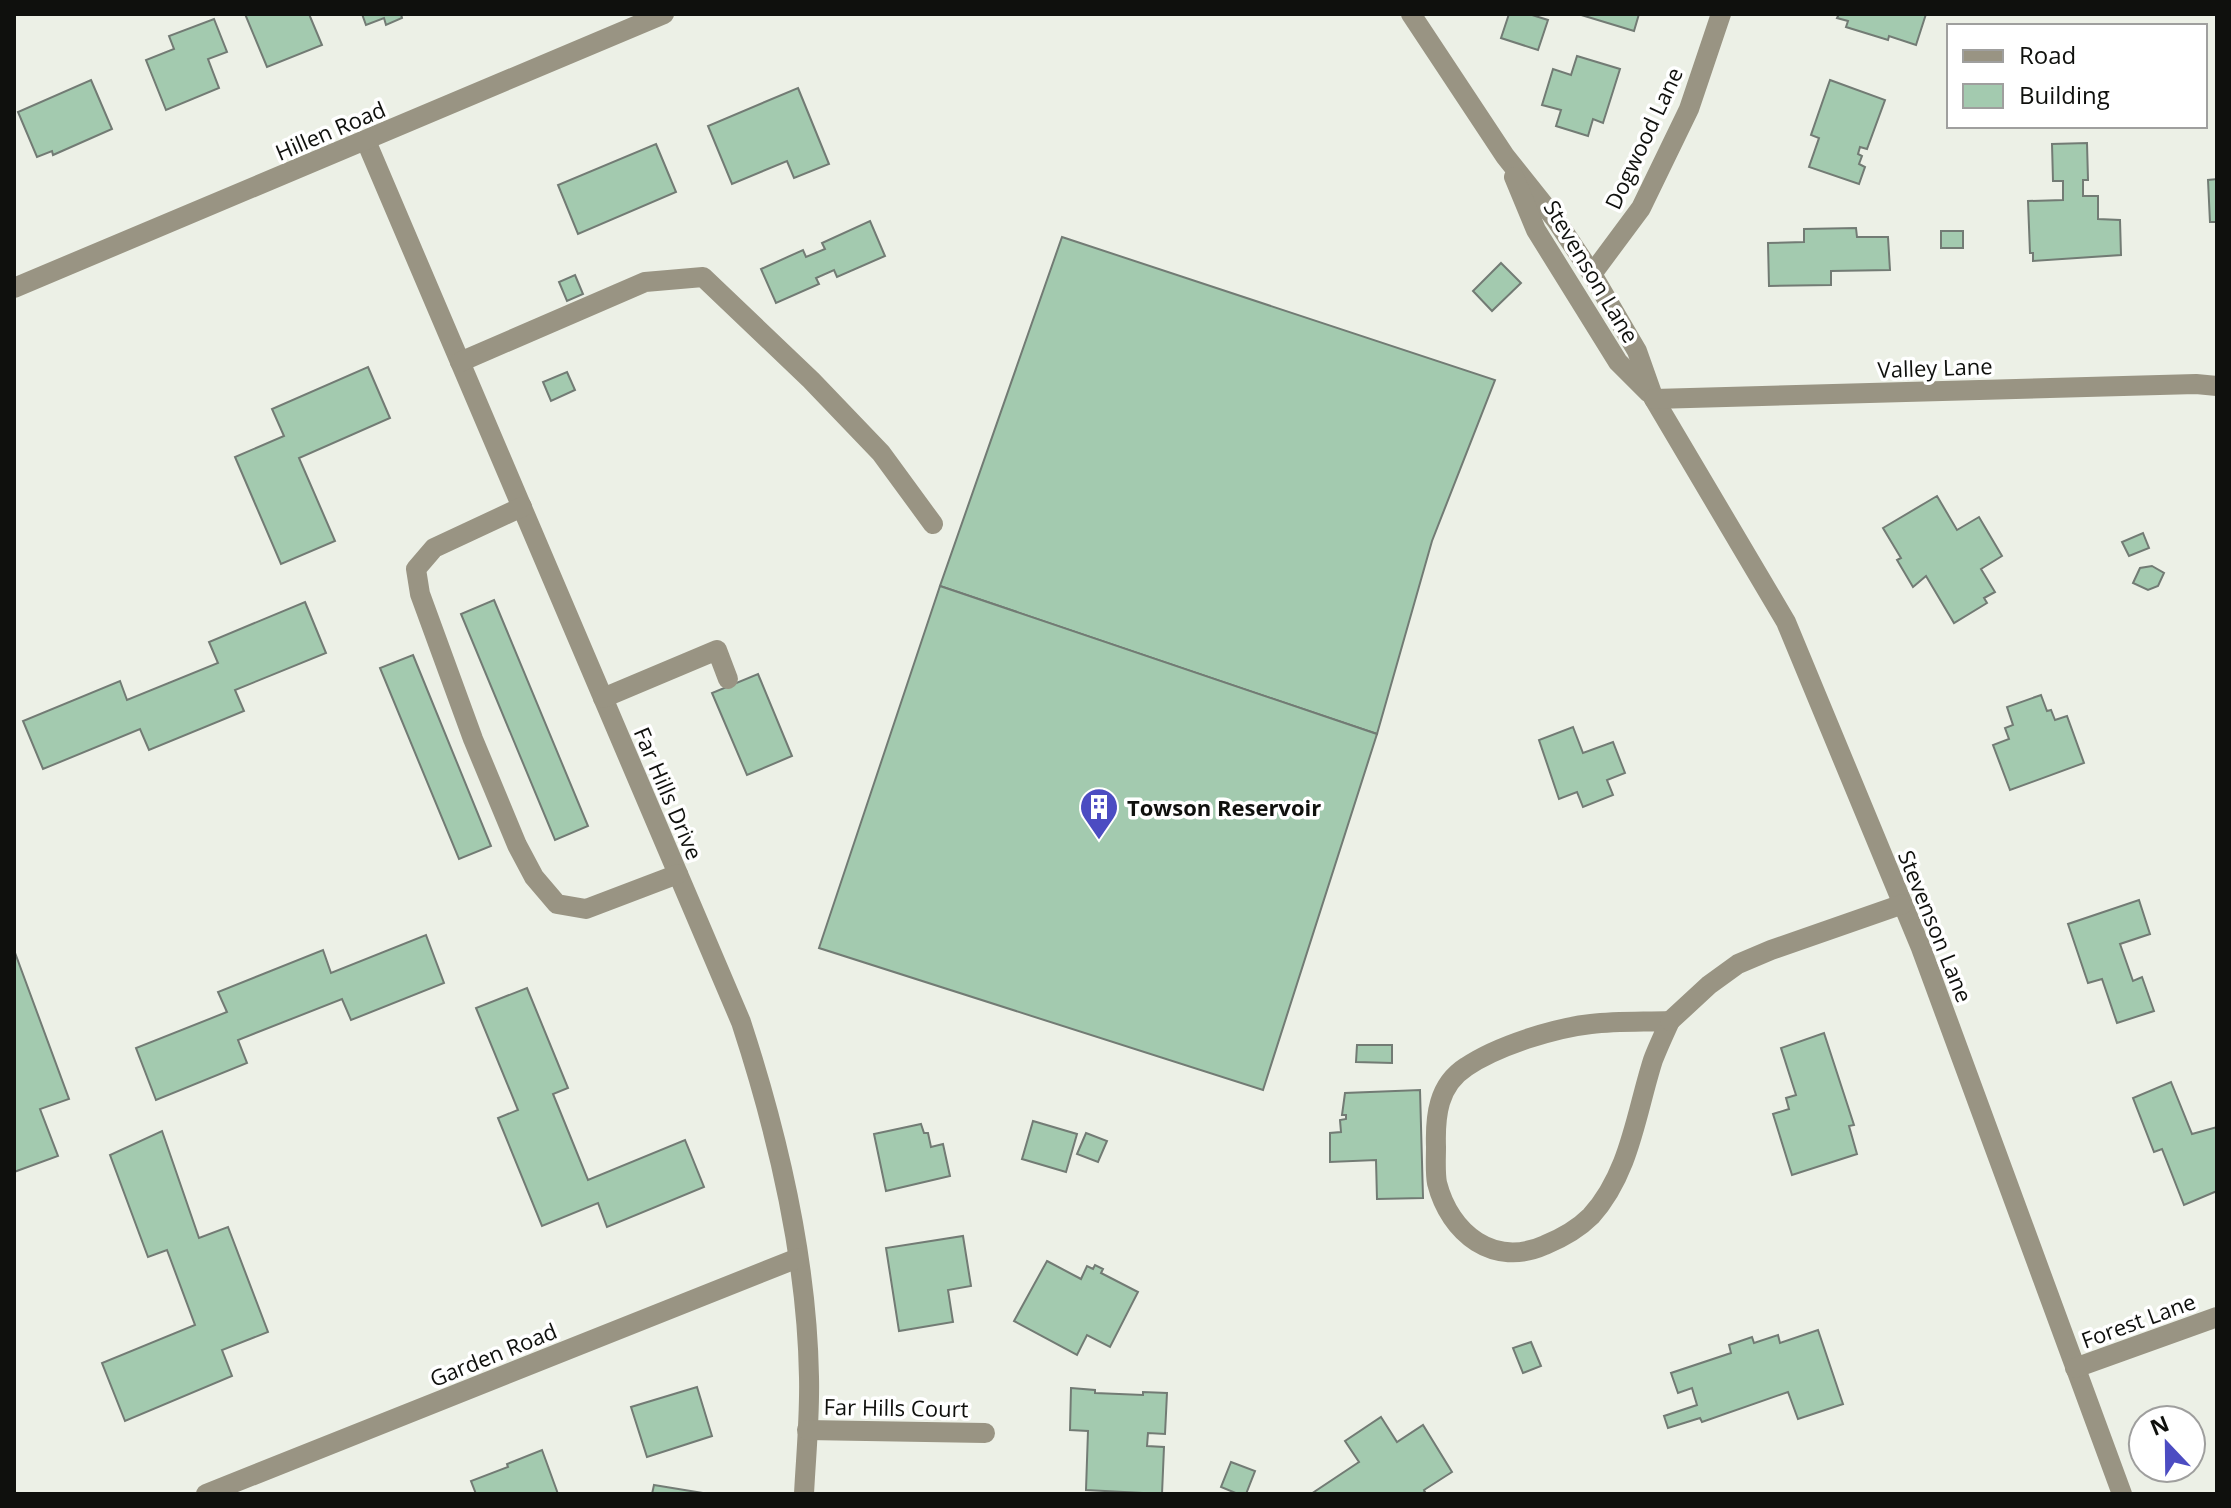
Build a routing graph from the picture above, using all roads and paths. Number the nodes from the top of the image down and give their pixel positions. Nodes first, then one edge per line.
1 (664, 14) edge
2 (1411, 14) edge
3 (1721, 14) edge
4 (366, 141) junction
5 (1505, 156) junction
6 (1592, 274) junction
7 (14, 288) edge
8 (460, 362) junction
9 (2217, 386) edge
10 (1654, 399) junction
11 (522, 507) junction
12 (933, 524) dead end
13 (728, 679) dead end
14 (603, 698) junction
15 (678, 874) junction
16 (1903, 904) junction
17 (1670, 1021) junction
18 (798, 1258) junction
19 (2217, 1317) edge
20 (2075, 1368) junction
21 (807, 1430) junction
22 (985, 1433) dead end
23 (206, 1494) edge
24 (804, 1494) edge
25 (2122, 1494) edge

1 - 4 street, Hillen Road
2 - 5 street, Stevenson Lane
3 - 6 street, Dogwood Lane
4 - 7 street, Hillen Road
4 - 8 street, Far Hills Drive
5 - 6 street, Stevenson Lane
5 - 10 street, Stevenson Lane
6 - 10 street, Stevenson Lane
8 - 11 street, Far Hills Drive
8 - 12 street
9 - 10 street, Valley Lane
10 - 16 street, Stevenson Lane
11 - 14 street, Far Hills Drive
11 - 15 street
13 - 14 street
14 - 15 street, Far Hills Drive
15 - 18 street, Far Hills Drive
16 - 17 street
16 - 20 street, Stevenson Lane
17 - 17 street
18 - 21 street, Far Hills Drive
18 - 23 street, Garden Road
19 - 20 street, Forest Lane
20 - 25 street, Stevenson Lane
21 - 22 street, Far Hills Court
21 - 24 street, Far Hills Drive

